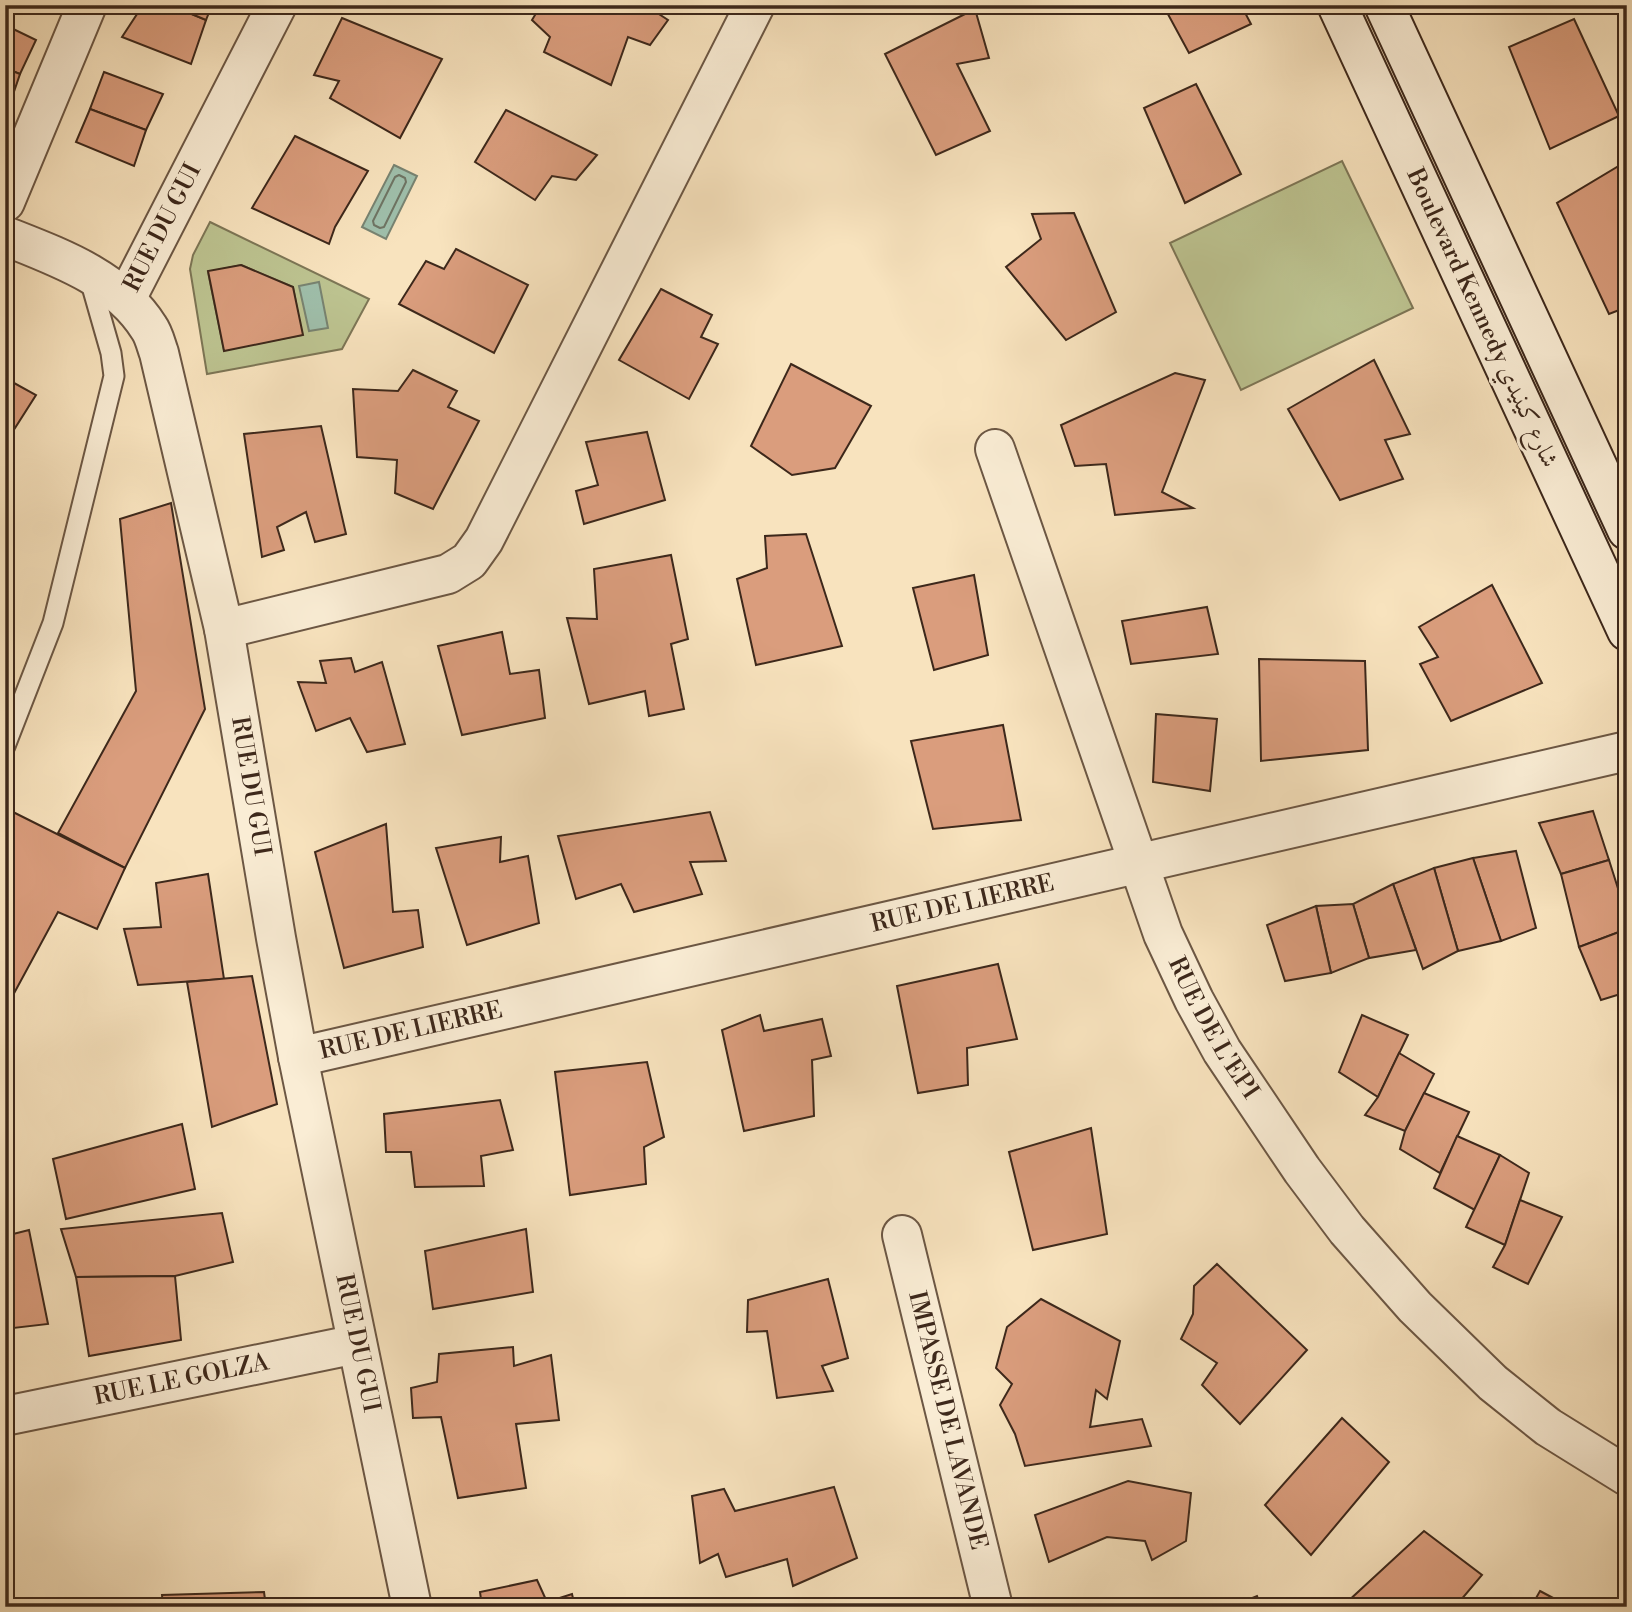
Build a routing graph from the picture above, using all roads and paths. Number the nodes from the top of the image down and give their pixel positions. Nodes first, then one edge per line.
1 (87, 5) edge
2 (277, 5) edge
3 (755, 5) edge
4 (1337, 5) edge
5 (1384, 5) edge
6 (5, 202) edge
7 (5, 236) edge
8 (89, 273) junction
9 (126, 299) junction
10 (995, 449) dead end
11 (1627, 530) edge
12 (224, 629) junction
13 (1627, 631) edge
14 (5, 746) edge
15 (1627, 751) edge
16 (1139, 864) junction
17 (299, 1057) junction
18 (902, 1235) dead end
19 (357, 1344) junction
20 (5, 1416) edge
21 (1627, 1476) edge
22 (412, 1607) edge
23 (993, 1607) edge

1 - 6 street
2 - 9 street, RUE DU GUI
3 - 12 street
4 - 13 street, Boulevard Kennedy شارع كينيدي
5 - 11 street, Boulevard Kennedy شارع كينيدي
7 - 8 street
8 - 9 street
8 - 14 lane
9 - 12 street, RUE DU GUI
10 - 16 street, RUE DE L'EPI
12 - 17 street, RUE DU GUI
15 - 16 street, RUE DE LIERRE
16 - 17 street, RUE DE LIERRE
16 - 21 street, RUE DE L'EPI
17 - 19 street, RUE DU GUI
18 - 23 street, IMPASSE DE LAVANDE
19 - 20 street, RUE LE GOLZA
19 - 22 street, RUE DU GUI

